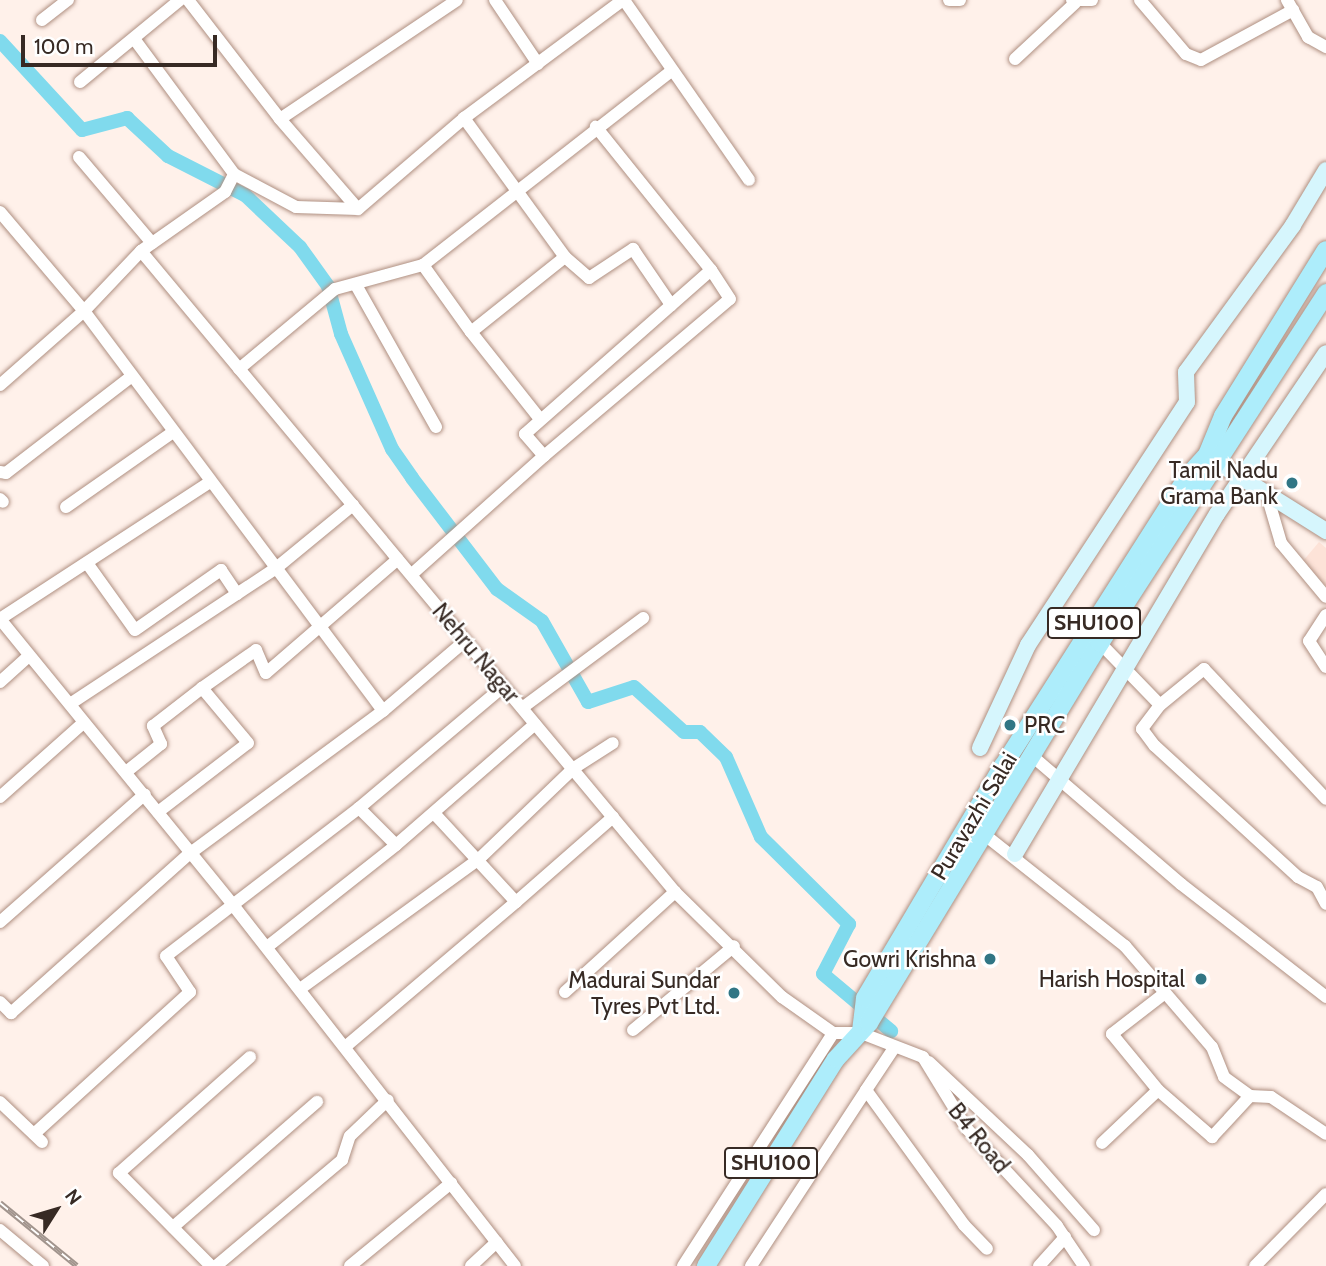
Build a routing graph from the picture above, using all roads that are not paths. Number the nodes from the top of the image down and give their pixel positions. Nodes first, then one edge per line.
1 (68, 0) edge
2 (180, 0) edge
3 (188, 0) edge
4 (457, 0) edge
5 (495, 0) edge
6 (624, 0) edge
7 (949, 0) edge
8 (960, 0) edge
9 (1092, 0) edge
10 (1140, 0) edge
11 (1074, 1) edge
12 (1290, 5) edge
13 (42, 20) dead end
14 (135, 40) junction
15 (1326, 47) edge
16 (1015, 59) dead end
17 (538, 64) junction
18 (671, 71) junction
19 (80, 82) dead end
20 (464, 118) junction
21 (280, 119) junction
22 (596, 127) junction
23 (79, 157) dead end
24 (1326, 170) edge
25 (749, 180) dead end
26 (230, 182) junction
27 (516, 188) junction
28 (358, 209) junction
29 (0, 212) edge
30 (147, 247) junction
31 (1326, 250) edge
32 (565, 257) junction
33 (423, 265) junction
34 (711, 270) junction
35 (356, 285) junction
36 (1324, 304) edge
37 (671, 305) junction
38 (84, 312) junction
39 (471, 332) junction
40 (1326, 354) edge
41 (239, 369) junction
42 (132, 376) junction
43 (0, 385) edge
44 (540, 419) junction
45 (436, 427) dead end
46 (173, 432) junction
47 (544, 456) junction
48 (1211, 459) junction
49 (0, 472) edge
50 (1240, 479) junction
51 (210, 482) junction
52 (1267, 495) junction
53 (353, 505) junction
54 (66, 508) dead end
55 (1326, 531) edge
56 (398, 559) junction
57 (87, 563) junction
58 (275, 569) junction
59 (412, 574) junction
60 (237, 594) junction
61 (1326, 597) edge
62 (1326, 615) edge
63 (643, 618) dead end
64 (320, 627) junction
65 (465, 640) junction
66 (1100, 643) junction
67 (27, 657) junction
68 (1326, 667) edge
69 (1127, 671) junction
70 (0, 682) edge
71 (504, 686) junction
72 (202, 688) junction
73 (71, 704) junction
74 (1160, 705) junction
75 (522, 708) junction
76 (383, 711) junction
77 (83, 723) junction
78 (535, 724) junction
79 (613, 743) dead end
80 (980, 748) dead end
81 (1031, 755) junction
82 (574, 768) junction
83 (126, 772) junction
84 (1059, 778) junction
85 (145, 794) junction
86 (0, 797) edge
87 (1326, 799) edge
88 (359, 808) junction
89 (158, 812) junction
90 (434, 813) junction
91 (613, 817) junction
92 (985, 835) junction
93 (396, 845) junction
94 (189, 854) junction
95 (1015, 855) junction
96 (479, 859) junction
97 (1326, 875) edge
98 (1317, 887) junction
99 (675, 892) junction
100 (516, 902) junction
101 (1326, 904) edge
102 (233, 905) junction
103 (0, 922) edge
104 (734, 946) junction
105 (267, 947) junction
106 (299, 989) junction
107 (565, 992) dead end
108 (1165, 993) junction
109 (1326, 998) edge
110 (0, 1002) edge
111 (867, 1017) junction
112 (633, 1030) dead end
113 (834, 1033) junction
114 (345, 1047) junction
115 (894, 1048) junction
116 (250, 1057) dead end
117 (923, 1057) junction
118 (866, 1090) junction
119 (1158, 1090) junction
120 (1250, 1097) junction
121 (388, 1100) junction
122 (0, 1102) edge
123 (317, 1102) dead end
124 (1326, 1134) edge
125 (1102, 1143) dead end
126 (451, 1183) junction
127 (1326, 1194) edge
128 (173, 1227) junction
129 (0, 1230) edge
130 (1094, 1230) dead end
131 (1065, 1237) junction
132 (497, 1242) junction
133 (987, 1249) dead end
134 (40, 1265) edge
135 (211, 1266) edge
136 (216, 1266) edge
137 (349, 1266) edge
138 (471, 1266) edge
139 (515, 1266) edge
140 (683, 1266) edge
141 (706, 1266) edge
142 (751, 1266) edge
143 (1039, 1266) edge
144 (1084, 1266) edge
145 (1255, 1266) edge

1 - 13 street
2 - 14 street
3 - 21 street
4 - 21 street
5 - 17 street
6 - 17 street
6 - 18 street
7 - 8 street
9 - 11 street
10 - 12 street
11 - 16 street
12 - 15 street
14 - 19 street
14 - 26 street
17 - 20 street
18 - 22 street
18 - 25 street
20 - 27 street
20 - 28 street
21 - 28 street
22 - 27 street
22 - 34 street
23 - 30 street, Nehru Nagar
24 - 80 street
26 - 28 street
26 - 30 street
27 - 32 street
27 - 33 street
29 - 38 street
30 - 38 street
30 - 41 street, Nehru Nagar
31 - 48 main road, Puravazhi Salai / SHU100
32 - 37 street
32 - 39 street
33 - 35 street
33 - 39 street
34 - 37 street
34 - 47 street
35 - 41 street
35 - 45 street
36 - 48 main road, Puravazhi Salai / SHU100
37 - 44 street
38 - 42 street
38 - 43 street
39 - 44 street
40 - 50 street
41 - 53 street, Nehru Nagar
42 - 46 street
42 - 49 street
44 - 47 street
46 - 51 street
46 - 54 street
47 - 59 street
48 - 50 street
48 - 66 main road, Puravazhi Salai / SHU100
48 - 111 main road, Puravazhi Salai / SHU100
50 - 52 street
50 - 69 street
51 - 57 street
51 - 58 street
52 - 55 street
52 - 61 street
53 - 56 street, Nehru Nagar
53 - 58 street
56 - 59 street, Nehru Nagar
56 - 64 street
57 - 60 street
57 - 67 street
58 - 60 street
58 - 64 street
59 - 65 street, Nehru Nagar
60 - 73 street
62 - 68 street
63 - 75 street
64 - 72 street
64 - 76 street
65 - 71 street, Nehru Nagar
65 - 76 street
66 - 69 street
66 - 81 main road, Puravazhi Salai / SHU100
67 - 70 street
67 - 73 street
69 - 74 street
69 - 84 street
71 - 75 street, Nehru Nagar
71 - 88 street
72 - 83 street
72 - 89 street
73 - 77 street
74 - 87 street
74 - 98 street
75 - 78 street, Nehru Nagar
76 - 94 street
77 - 83 street
77 - 86 street
78 - 82 street, Nehru Nagar
78 - 90 street
79 - 82 street
81 - 84 street
81 - 92 main road, Puravazhi Salai / SHU100
82 - 91 street, Nehru Nagar
82 - 96 street
83 - 85 street
84 - 95 street
84 - 109 street
85 - 89 street
85 - 103 street
88 - 93 street
88 - 102 street
89 - 94 street
90 - 93 street
90 - 96 street
91 - 99 street, Nehru Nagar
91 - 100 street
92 - 95 street
92 - 111 main road, Puravazhi Salai / SHU100
93 - 105 street
94 - 102 street
94 - 110 street
95 - 108 street
96 - 100 street
96 - 106 street
97 - 98 street
98 - 101 street
99 - 104 street, Nehru Nagar
99 - 107 street
100 - 114 street
102 - 105 street
102 - 122 street
104 - 112 street
104 - 113 street, Nehru Nagar
105 - 106 street
106 - 114 street
108 - 119 street
108 - 120 street
111 - 113 street
111 - 115 street
111 - 141 main road, Puravazhi Salai / SHU100
113 - 140 street
114 - 121 street
115 - 117 street
115 - 118 street
116 - 128 street
117 - 130 street
117 - 131 street, B4 Road
118 - 133 street
118 - 142 street
119 - 120 street
119 - 125 street
120 - 124 street
121 - 126 street
121 - 136 street
123 - 128 street
126 - 132 street
126 - 137 street
127 - 145 street
128 - 135 street
129 - 134 street
131 - 143 street
131 - 144 street, B4 Road
132 - 138 street
132 - 139 street

